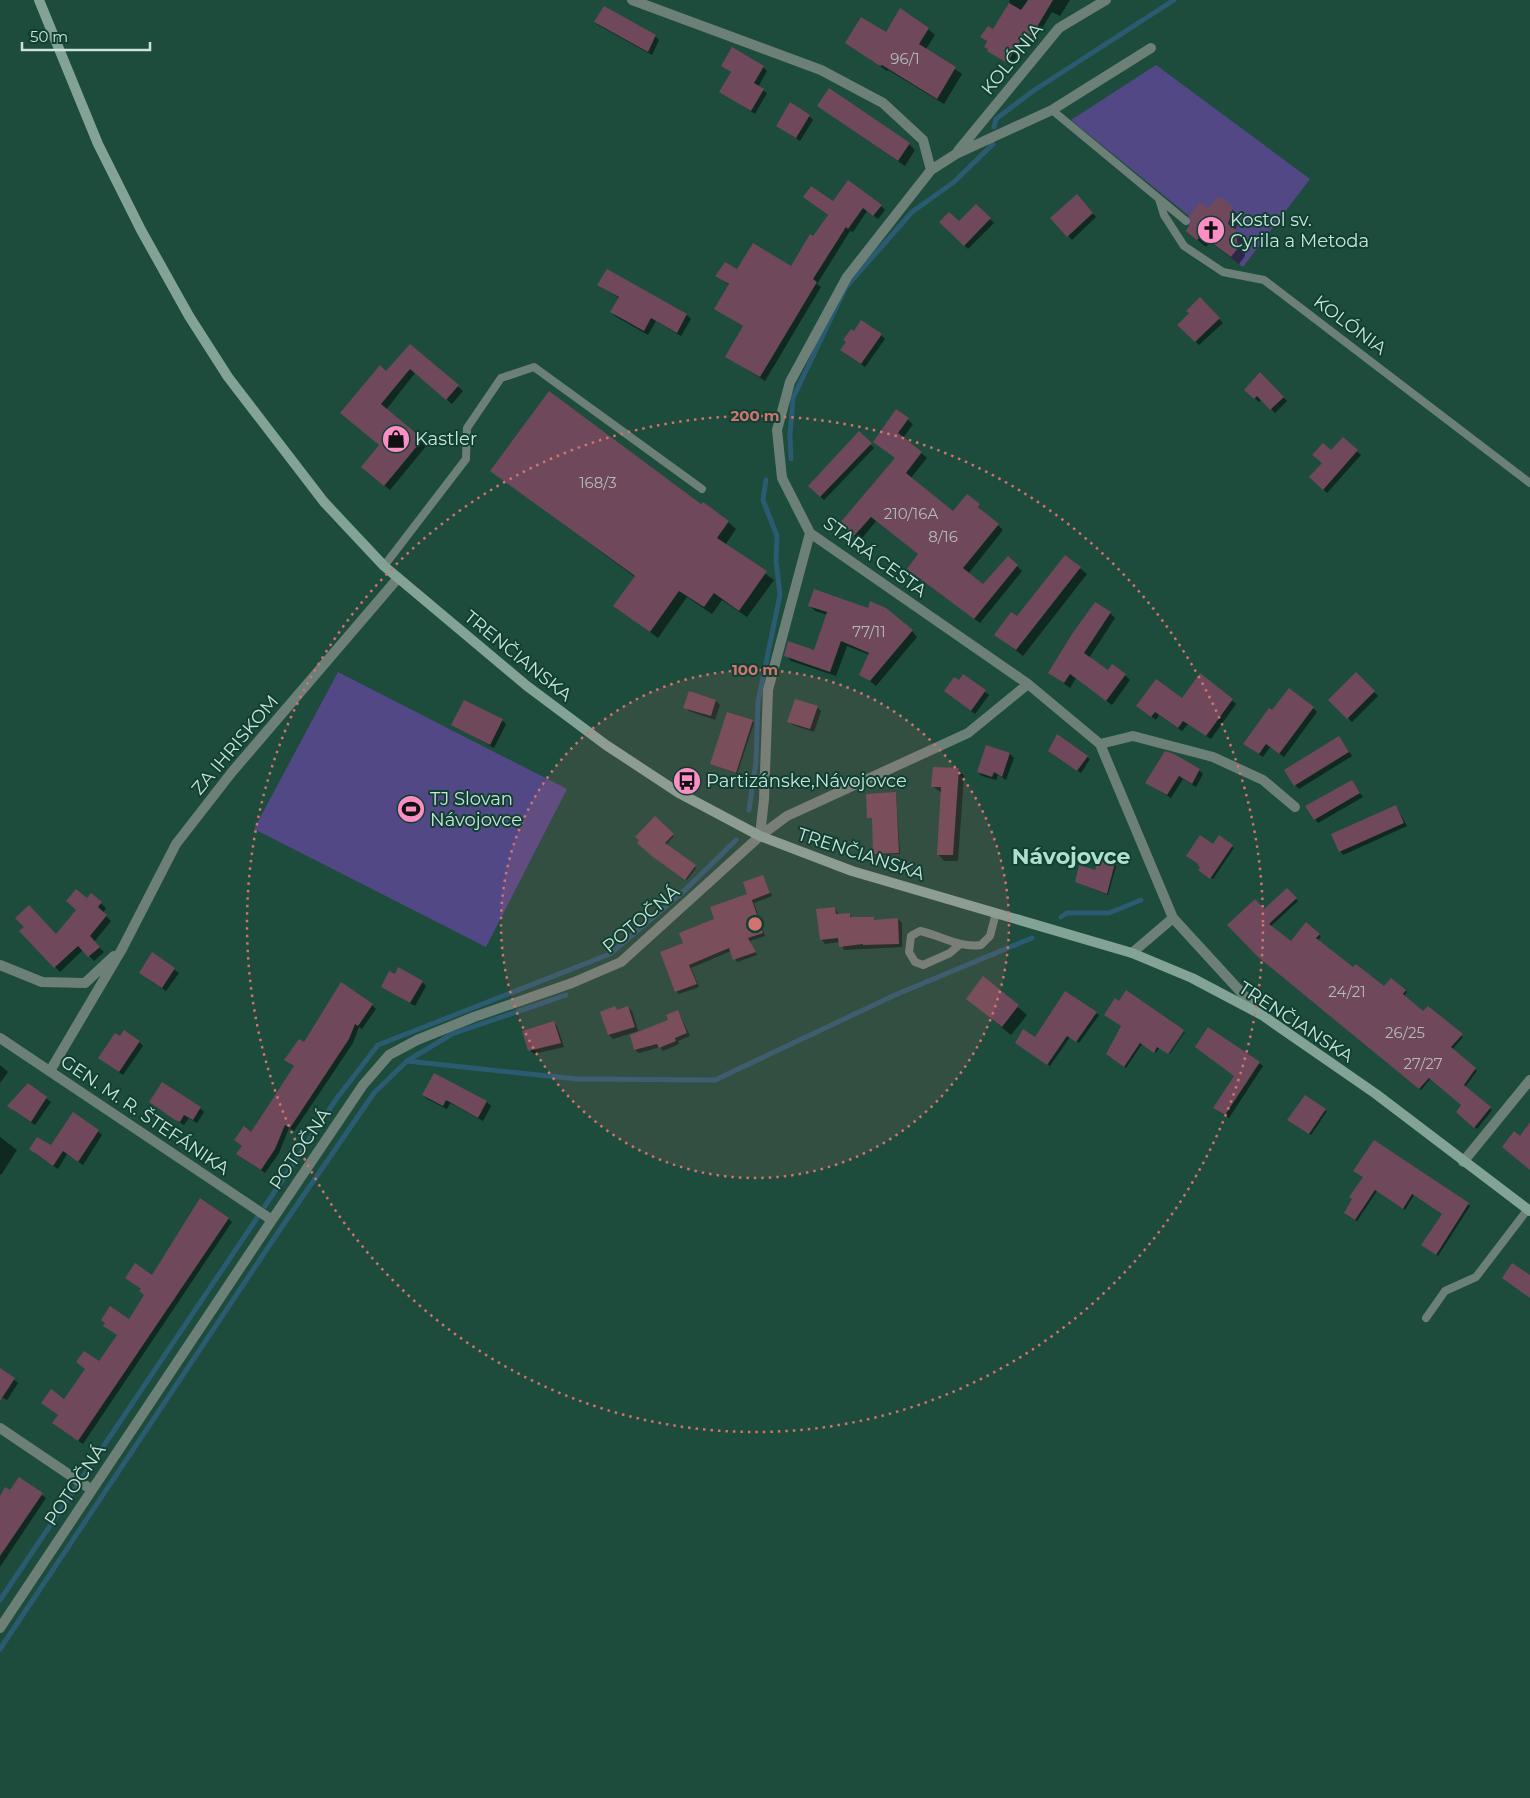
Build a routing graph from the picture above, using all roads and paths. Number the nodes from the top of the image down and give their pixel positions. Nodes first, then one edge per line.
1 (39, 0) edge
2 (632, 0) edge
3 (1106, 0) edge
4 (1151, 48) dead end
5 (1052, 110) junction
6 (956, 154) junction
7 (931, 170) junction
8 (1159, 199) junction
9 (1186, 221) dead end
10 (1530, 483) edge
11 (702, 489) dead end
12 (810, 533) junction
13 (384, 566) junction
14 (398, 578) junction
15 (1028, 684) junction
16 (1100, 744) junction
17 (1295, 807) dead end
18 (760, 836) junction
19 (996, 913) junction
20 (1173, 918) junction
21 (959, 945) junction
22 (122, 949) junction
23 (1132, 953) junction
24 (0, 965) edge
25 (1262, 1015) junction
26 (0, 1038) edge
27 (50, 1071) junction
28 (1530, 1080) edge
29 (1463, 1162) junction
30 (1529, 1210) edge
31 (272, 1220) junction
32 (1426, 1318) dead end
33 (0, 1428) edge
34 (92, 1490) junction
35 (0, 1628) edge

1 - 13 main road, TRENČIANSKA
2 - 7 street
3 - 6 street, KOLÓNIA
4 - 5 street
5 - 6 street
5 - 8 lane, KOLÓNIA
6 - 7 street, STARÁ CESTA
7 - 12 street, STARÁ CESTA
8 - 9 lane, KOLÓNIA
8 - 10 lane, KOLÓNIA
11 - 13 lane
12 - 15 street, STARÁ CESTA
12 - 18 street
13 - 14 main road, TRENČIANSKA
14 - 18 main road, TRENČIANSKA
14 - 22 street, ZA IHRISKOM
15 - 16 street, STARÁ CESTA
15 - 18 street, POTOČNÁ
16 - 17 street
16 - 20 street, STARÁ CESTA
18 - 19 main road, TRENČIANSKA
18 - 31 street, POTOČNÁ
19 - 21 lane
19 - 23 main road, TRENČIANSKA
20 - 23 street
20 - 25 street, STARÁ CESTA
21 - 21 lane
22 - 24 street
22 - 27 street, ZA IHRISKOM
23 - 25 main road, TRENČIANSKA
25 - 29 main road, TRENČIANSKA
26 - 27 street, GEN. M. R. ŠTEFÁNIKA
27 - 31 street, GEN. M. R. ŠTEFÁNIKA
28 - 29 street
29 - 30 main road, TRENČIANSKA
30 - 32 lane
31 - 34 street, POTOČNÁ
33 - 34 street
34 - 35 street, POTOČNÁ

